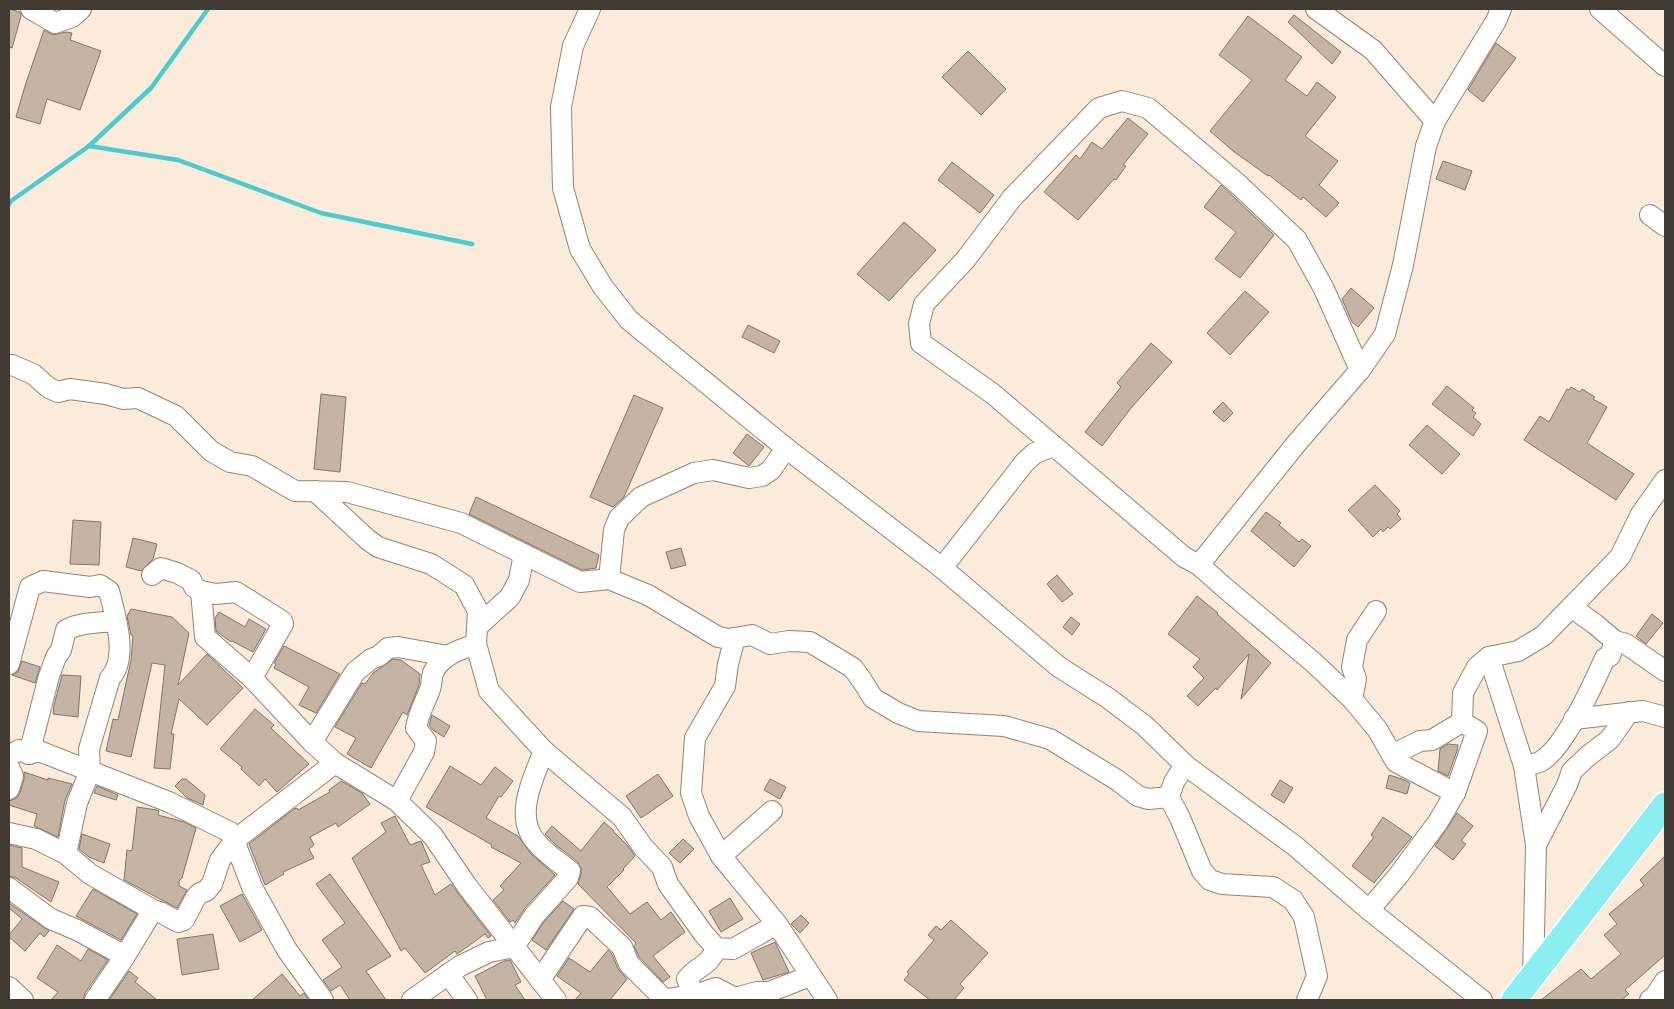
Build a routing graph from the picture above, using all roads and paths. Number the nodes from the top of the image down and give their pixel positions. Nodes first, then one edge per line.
1 (31, 9) edge
2 (81, 9) edge
3 (590, 9) edge
4 (1316, 9) edge
5 (1501, 9) edge
6 (1600, 9) edge
7 (1665, 66) edge
8 (1434, 121) junction
9 (9, 365) edge
10 (1360, 370) junction
11 (1054, 446) junction
12 (786, 448) junction
13 (1665, 480) edge
14 (315, 491) junction
15 (524, 554) junction
16 (1199, 565) junction
17 (942, 568) junction
18 (152, 575) dead end
19 (609, 579) junction
20 (201, 591) junction
21 (1571, 607) junction
22 (1376, 611) dead end
23 (115, 621) junction
24 (477, 635) junction
25 (735, 638) junction
26 (1615, 641) junction
27 (448, 656) junction
28 (1489, 657) junction
29 (9, 664) edge
30 (1665, 671) edge
31 (252, 678) junction
32 (1352, 700) junction
33 (1629, 712) junction
34 (1665, 717) edge
35 (1462, 722) junction
36 (1572, 722) junction
37 (1610, 739) junction
38 (312, 742) junction
39 (544, 751) junction
40 (9, 754) edge
41 (29, 754) junction
42 (1392, 755) junction
43 (335, 763) junction
44 (1185, 765) junction
45 (1524, 766) junction
46 (9, 767) edge
47 (90, 771) junction
48 (9, 789) edge
49 (1455, 793) junction
50 (1169, 797) junction
51 (397, 801) junction
52 (772, 811) dead end
53 (1664, 811) edge
54 (9, 833) edge
55 (236, 839) junction
56 (1536, 845) junction
57 (66, 854) junction
58 (721, 856) junction
59 (9, 888) edge
60 (152, 910) junction
61 (1369, 910) junction
62 (777, 924) junction
63 (514, 947) junction
64 (716, 948) junction
65 (126, 956) junction
66 (448, 974) junction
67 (810, 976) junction
68 (1533, 976) junction
69 (540, 980) junction
70 (1665, 981) edge
71 (9, 987) edge
72 (694, 995) junction
73 (1518, 999) edge
74 (23, 1000) edge
75 (95, 1000) edge
76 (323, 1000) edge
77 (412, 1000) edge
78 (467, 1000) edge
79 (556, 1000) edge
80 (827, 1000) edge
81 (1307, 1000) edge
82 (1482, 1000) edge
83 (1650, 1000) edge

1 - 2 street
3 - 12 street
4 - 8 street
5 - 8 street
6 - 7 street
8 - 10 street
9 - 14 street
10 - 11 street
10 - 16 street
11 - 16 street
11 - 17 street
12 - 17 street
12 - 19 street
13 - 21 street
14 - 15 street
14 - 24 street
15 - 19 street
15 - 24 street
16 - 32 street
17 - 44 street
18 - 20 street
19 - 25 street
20 - 31 street
20 - 31 street
21 - 26 street
21 - 28 street
22 - 32 street
23 - 29 street
23 - 41 street
23 - 47 street
24 - 27 street
24 - 39 street
25 - 50 street
25 - 58 street
26 - 30 street
26 - 36 street
27 - 38 street
27 - 51 street
28 - 35 street
28 - 45 street
31 - 38 street
32 - 42 street
33 - 34 street
33 - 36 street
33 - 37 street
35 - 42 street
35 - 49 street
36 - 37 street
36 - 45 street
37 - 56 street
38 - 43 street
39 - 63 street
39 - 64 street
40 - 41 street
41 - 47 street
42 - 49 street
43 - 51 street
43 - 55 street
44 - 50 street
44 - 61 street
45 - 56 street
46 - 48 street
47 - 55 street
47 - 57 street
49 - 61 street
50 - 81 street
51 - 63 street
52 - 58 street
53 - 68 main road
54 - 57 street
55 - 60 street
55 - 76 street
56 - 68 street
57 - 60 street
58 - 62 street
59 - 65 street
60 - 65 street
61 - 82 street
62 - 64 street
62 - 67 street
63 - 66 street
63 - 69 street
64 - 72 street
65 - 75 street
66 - 77 street
66 - 78 street
67 - 72 street
67 - 80 street
68 - 73 main road
69 - 72 street
69 - 79 street
70 - 83 street
71 - 74 street

